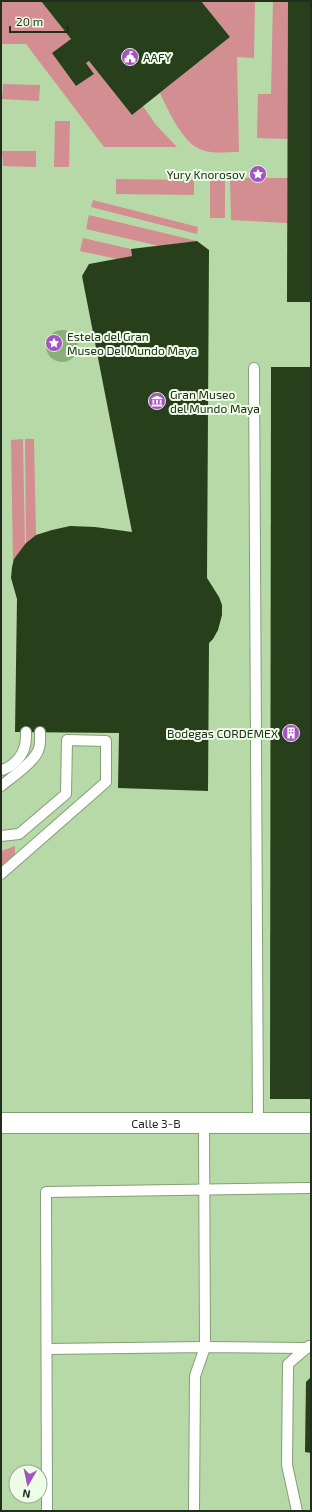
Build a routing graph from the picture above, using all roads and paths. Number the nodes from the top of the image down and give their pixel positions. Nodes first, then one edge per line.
1 (254, 368) dead end
2 (26, 732) dead end
3 (40, 732) dead end
4 (1, 770) edge
5 (1, 786) edge
6 (1, 836) edge
7 (1, 874) edge
8 (1, 1123) edge
9 (204, 1123) junction
10 (258, 1123) junction
11 (311, 1123) edge
12 (311, 1188) edge
13 (204, 1189) junction
14 (309, 1346) edge
15 (205, 1347) junction
16 (47, 1349) junction
17 (48, 1511) edge
18 (194, 1511) edge
19 (297, 1511) edge

1 - 10 lane
2 - 4 lane
3 - 5 lane
6 - 7 lane
8 - 9 street, Calle 3-B
9 - 10 street, Calle 3-B
9 - 13 lane
10 - 11 street, Calle 3-B
12 - 13 lane
13 - 15 lane
13 - 16 lane
14 - 15 lane
14 - 19 lane
15 - 16 lane
15 - 18 lane
16 - 17 lane

